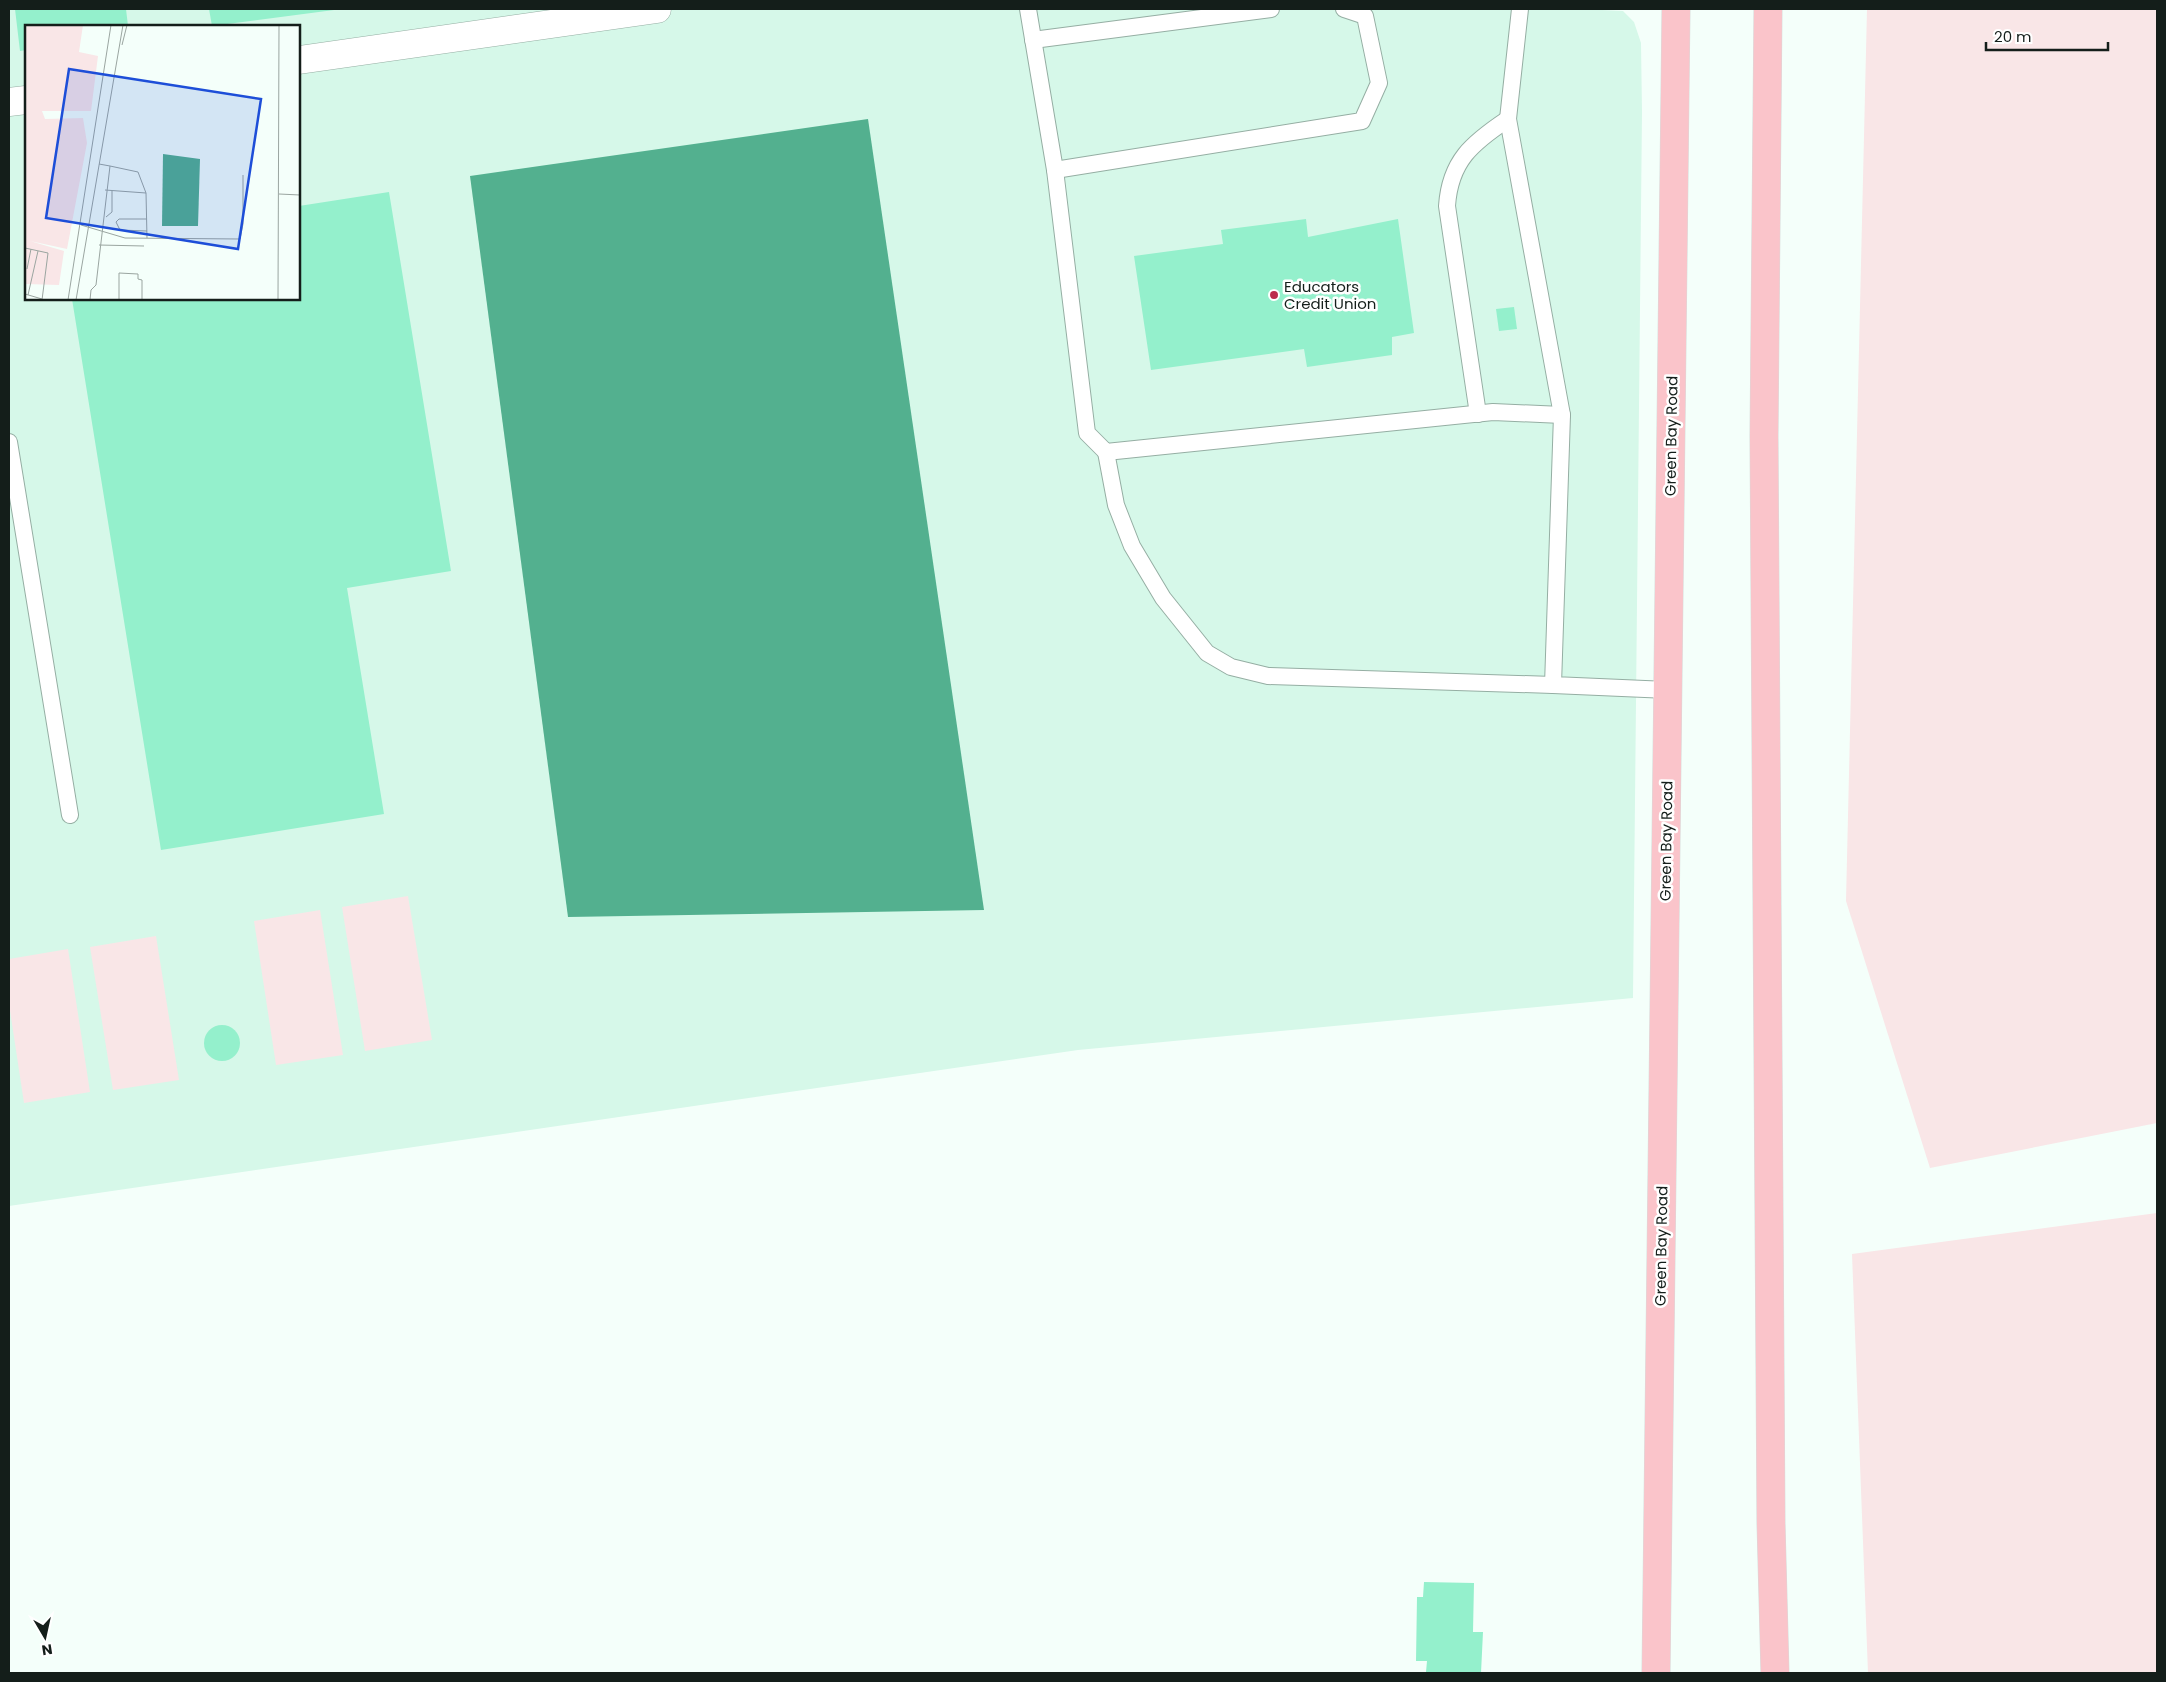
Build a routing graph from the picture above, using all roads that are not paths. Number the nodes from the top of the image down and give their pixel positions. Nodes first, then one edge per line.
1 (657, 9) edge
2 (1028, 9) edge
3 (1271, 9) edge
4 (1344, 9) edge
5 (1520, 9) edge
6 (1676, 9) edge
7 (1768, 9) edge
8 (1033, 40) junction
9 (300, 60) edge
10 (25, 100) edge
11 (9, 102) edge
12 (1508, 120) junction
13 (1054, 170) junction
14 (1478, 414) junction
15 (1562, 414) junction
16 (9, 442) edge
17 (1106, 452) junction
18 (1553, 685) junction
19 (1668, 690) junction
20 (70, 816) dead end
21 (1656, 1673) edge
22 (1775, 1673) edge

1 - 9 street
2 - 8 lane
3 - 8 lane
4 - 13 lane
5 - 12 lane
6 - 19 main road, Green Bay Road
7 - 22 main road
8 - 13 lane
10 - 11 street
12 - 14 lane
12 - 15 lane
13 - 17 lane
14 - 15 lane
14 - 17 lane
15 - 18 lane
16 - 20 lane
17 - 18 lane
18 - 19 lane
19 - 21 main road, Green Bay Road

